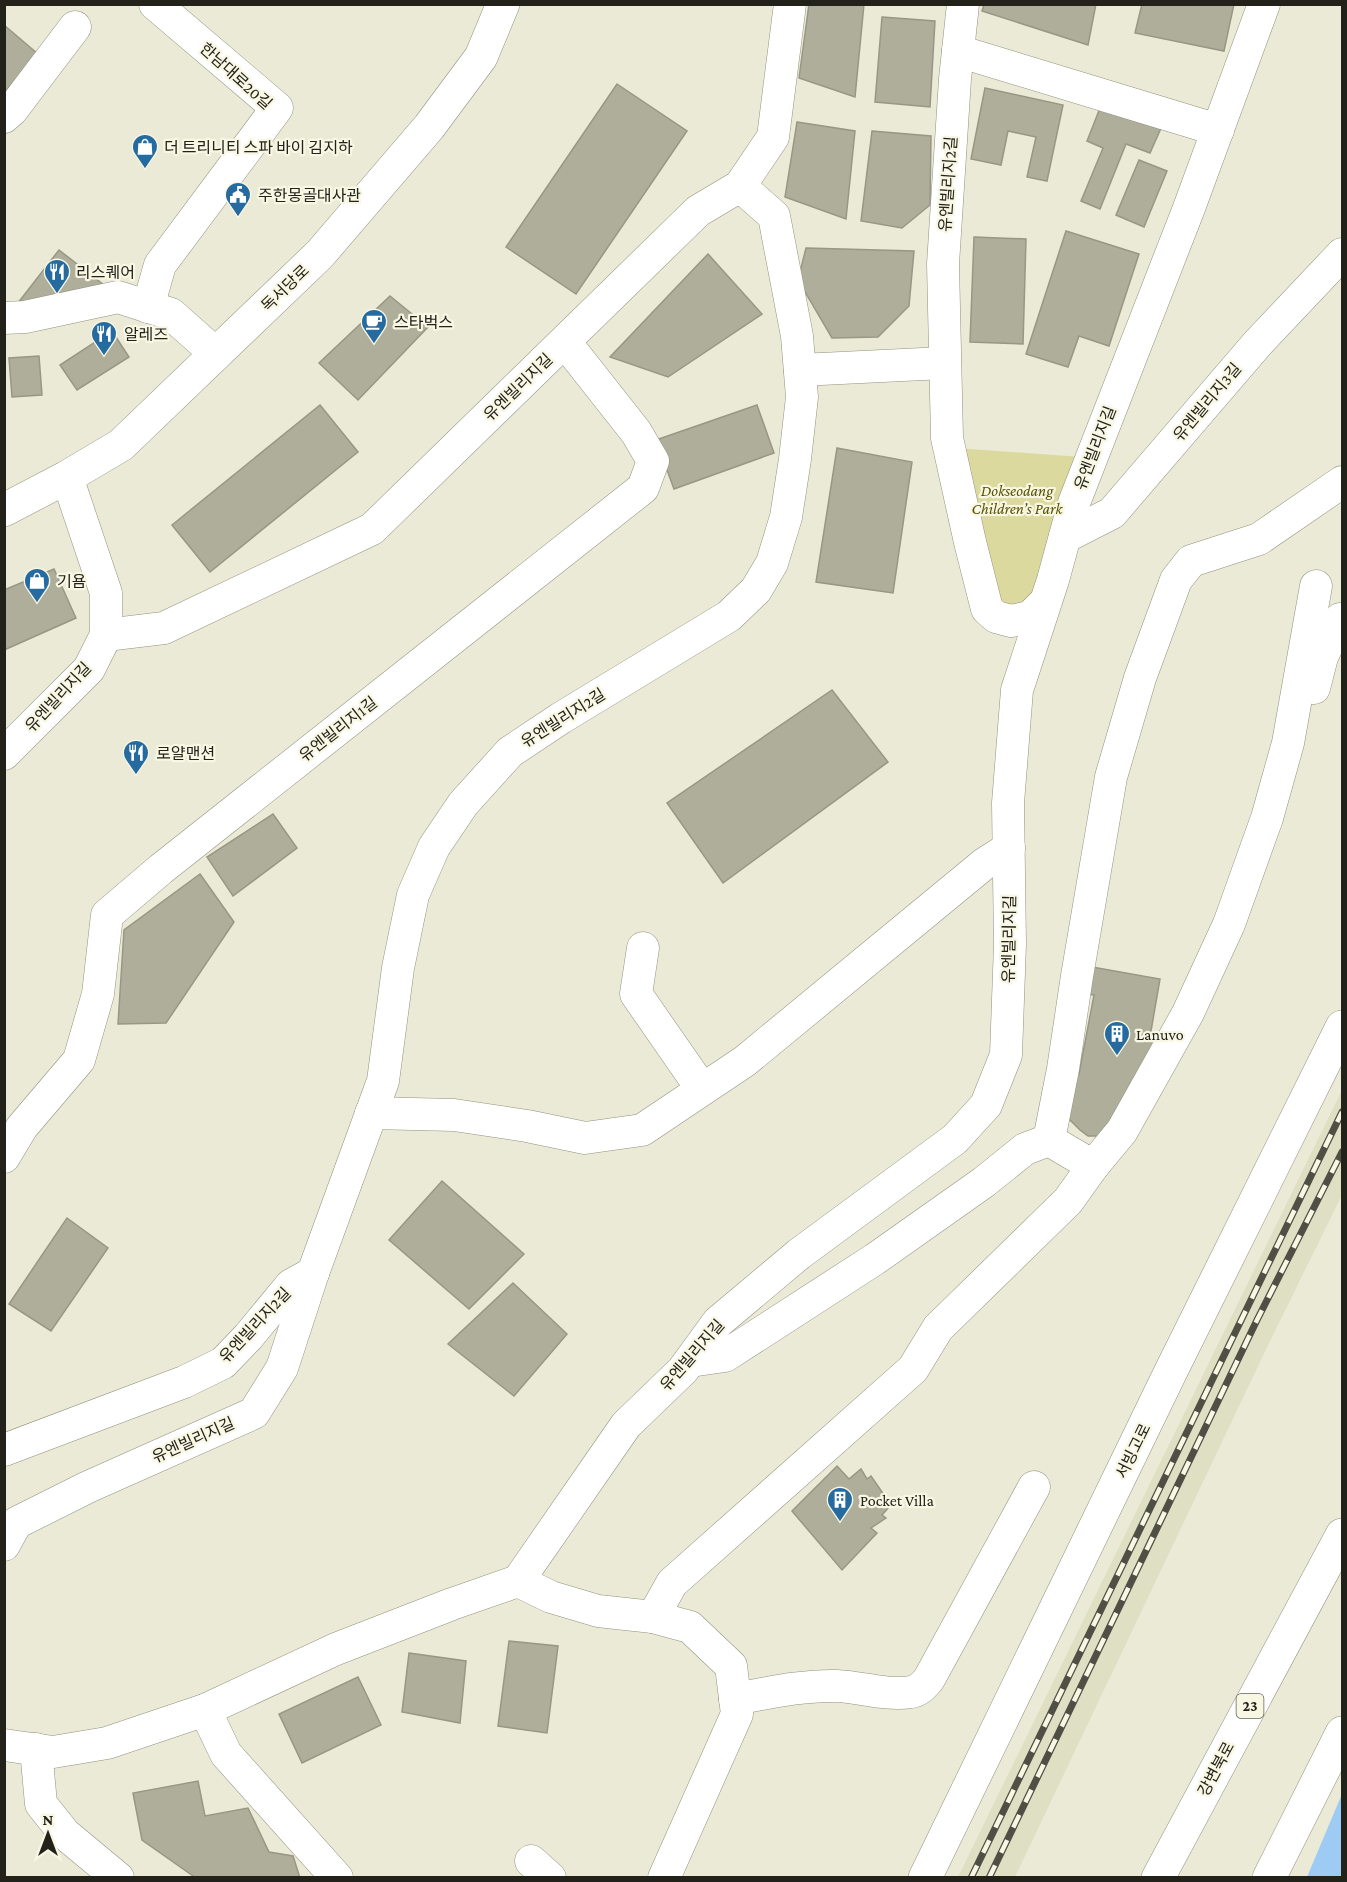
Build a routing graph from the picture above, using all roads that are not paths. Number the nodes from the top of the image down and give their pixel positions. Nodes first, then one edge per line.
1 (156, 4) edge
2 (504, 4) edge
3 (789, 4) edge
4 (963, 4) edge
5 (1264, 4) edge
6 (75, 27) dead end
7 (958, 51) junction
8 (4, 117) edge
9 (1218, 130) junction
10 (740, 186) junction
11 (1342, 254) edge
12 (148, 307) junction
13 (4, 318) edge
14 (565, 342) junction
15 (216, 354) junction
16 (944, 363) junction
17 (800, 370) junction
18 (67, 477) junction
19 (1342, 482) edge
20 (4, 510) edge
21 (1065, 537) junction
22 (1316, 586) dead end
23 (1044, 603) junction
24 (1340, 619) dead end
25 (106, 635) junction
26 (1288, 743) junction
27 (4, 754) edge
28 (1008, 848) junction
29 (643, 948) dead end
30 (1342, 1027) edge
31 (1342, 1060) edge
32 (702, 1089) junction
33 (371, 1113) junction
34 (1049, 1140) junction
35 (4, 1157) edge
36 (1093, 1166) junction
37 (313, 1273) junction
38 (690, 1361) junction
39 (4, 1450) edge
40 (1034, 1487) dead end
41 (1342, 1535) edge
42 (4, 1545) edge
43 (518, 1581) junction
44 (653, 1617) junction
45 (735, 1699) junction
46 (205, 1710) junction
47 (1342, 1733) edge
48 (4, 1745) edge
49 (36, 1749) junction
50 (118, 1878) edge
51 (337, 1878) edge
52 (664, 1878) edge
53 (926, 1878) edge
54 (935, 1878) edge
55 (1158, 1878) edge
56 (1269, 1878) edge

1 - 12 street, 한남대로20길
2 - 15 main road, 독서당로
3 - 10 street, 유엔빌리지길
4 - 7 street, 유엔빌리지2길
5 - 9 street, 유엔빌리지길
6 - 8 street
7 - 9 street
7 - 16 street, 유엔빌리지2길
9 - 21 street, 유엔빌리지길
10 - 14 street, 유엔빌리지길
10 - 17 street, 유엔빌리지2길
11 - 21 street, 유엔빌리지3길
12 - 13 street
12 - 15 street
14 - 25 street, 유엔빌리지길
14 - 35 street, 유엔빌리지1길
15 - 18 main road, 독서당로
16 - 17 street
16 - 23 street, 유엔빌리지2길
17 - 33 street, 유엔빌리지2길
18 - 20 main road, 독서당로
18 - 25 street, 유엔빌리지길
19 - 34 street
21 - 23 street, 유엔빌리지길
22 - 26 street
23 - 28 street, 유엔빌리지길
24 - 26 street
25 - 27 street, 유엔빌리지길
26 - 36 street
28 - 32 street
28 - 38 street, 유엔빌리지길
29 - 32 street
30 - 53 main road, 서빙고로
31 - 54 main road, 서빙고로
32 - 33 street
33 - 37 street, 유엔빌리지2길
34 - 36 street
34 - 38 street
36 - 44 street
37 - 39 street, 유엔빌리지2길
37 - 42 street, 유엔빌리지길
38 - 43 street, 유엔빌리지길
40 - 45 street
41 - 55 main road, 강변북로 / 23
43 - 44 street
43 - 46 street
44 - 45 street
45 - 52 street
46 - 49 street
46 - 51 street
47 - 56 main road
48 - 49 street
49 - 50 street

